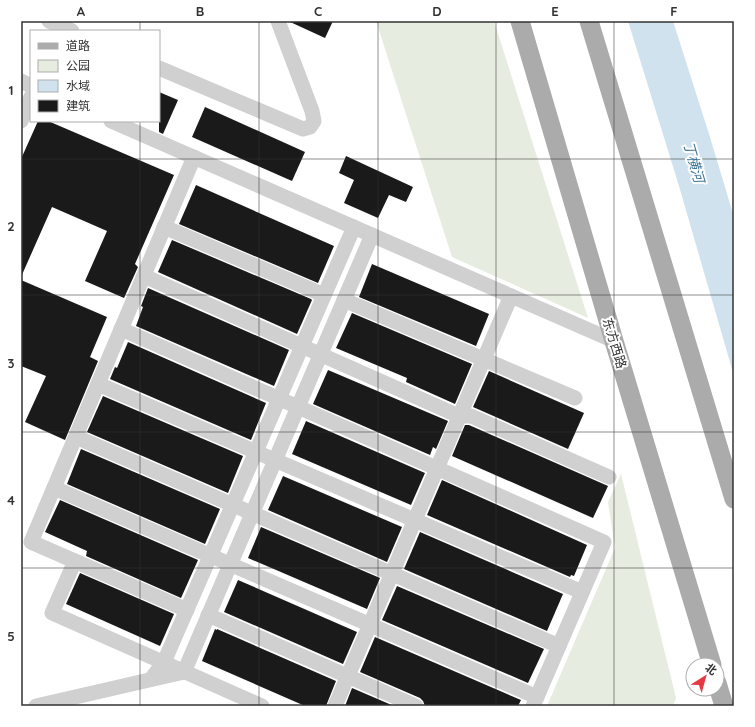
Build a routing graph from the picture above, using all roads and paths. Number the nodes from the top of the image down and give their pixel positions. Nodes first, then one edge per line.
1 (49, 21) edge
2 (278, 21) edge
3 (520, 21) edge
4 (589, 21) edge
5 (70, 30) edge
6 (160, 68) edge
7 (21, 81) edge
8 (30, 86) edge
9 (30, 99) edge
10 (21, 121) edge
11 (113, 122) edge
12 (194, 157) junction
13 (164, 226) junction
14 (354, 227) junction
15 (372, 235) junction
16 (144, 276) junction
17 (324, 295) junction
18 (511, 296) junction
19 (344, 300) junction
20 (121, 330) junction
21 (614, 341) junction
22 (302, 346) junction
23 (321, 354) junction
24 (483, 359) junction
25 (98, 384) junction
26 (575, 398) dead end
27 (279, 399) junction
28 (298, 407) junction
29 (459, 416) junction
30 (76, 437) junction
31 (256, 452) junction
32 (275, 460) junction
33 (437, 468) junction
34 (609, 477) dead end
35 (54, 488) junction
36 (734, 499) edge
37 (233, 505) junction
38 (252, 513) junction
39 (415, 520) junction
40 (210, 556) junction
41 (75, 561) junction
42 (230, 564) junction
43 (392, 573) junction
44 (582, 592) junction
45 (187, 610) junction
46 (208, 615) junction
47 (370, 625) junction
48 (559, 646) junction
49 (710, 657) edge
50 (164, 662) junction
51 (184, 672) junction
52 (348, 676) junction
53 (151, 679) junction
54 (535, 702) edge
55 (36, 706) edge
56 (262, 706) edge
57 (335, 706) edge
58 (416, 706) edge

1 - 5 lane
2 - 6 lane
3 - 21 main road, 东方西路
4 - 36 main road
7 - 8 lane
9 - 10 lane
11 - 12 lane
12 - 13 lane
12 - 14 lane
13 - 16 lane
13 - 17 lane
14 - 15 lane
14 - 17 lane
15 - 18 lane
15 - 19 lane
16 - 20 lane
16 - 22 lane
17 - 22 lane
18 - 21 lane
18 - 24 lane
19 - 23 lane
19 - 24 lane
20 - 25 lane
20 - 27 lane
21 - 49 main road, 东方西路
22 - 23 lane
22 - 27 lane
23 - 28 lane
23 - 29 lane
24 - 26 lane
24 - 29 lane
25 - 30 lane
25 - 31 lane
27 - 28 lane
27 - 31 lane
28 - 32 lane
28 - 33 lane
29 - 33 lane
29 - 34 lane
30 - 35 lane
30 - 37 lane
31 - 32 lane
31 - 37 lane
32 - 38 lane
32 - 39 lane
33 - 39 lane
33 - 44 lane
35 - 40 lane
35 - 41 lane
37 - 38 lane
37 - 40 lane
38 - 42 lane
38 - 43 lane
39 - 43 lane
39 - 44 lane
40 - 42 lane
40 - 45 lane
41 - 45 lane
41 - 50 lane
42 - 46 lane
42 - 47 lane
43 - 47 lane
43 - 48 lane
44 - 48 lane
45 - 50 lane
46 - 51 lane
46 - 52 lane
47 - 52 lane
47 - 54 lane
48 - 54 lane
50 - 51 lane
50 - 53 lane
51 - 53 lane
51 - 56 lane
52 - 57 lane
52 - 58 lane
53 - 55 lane

